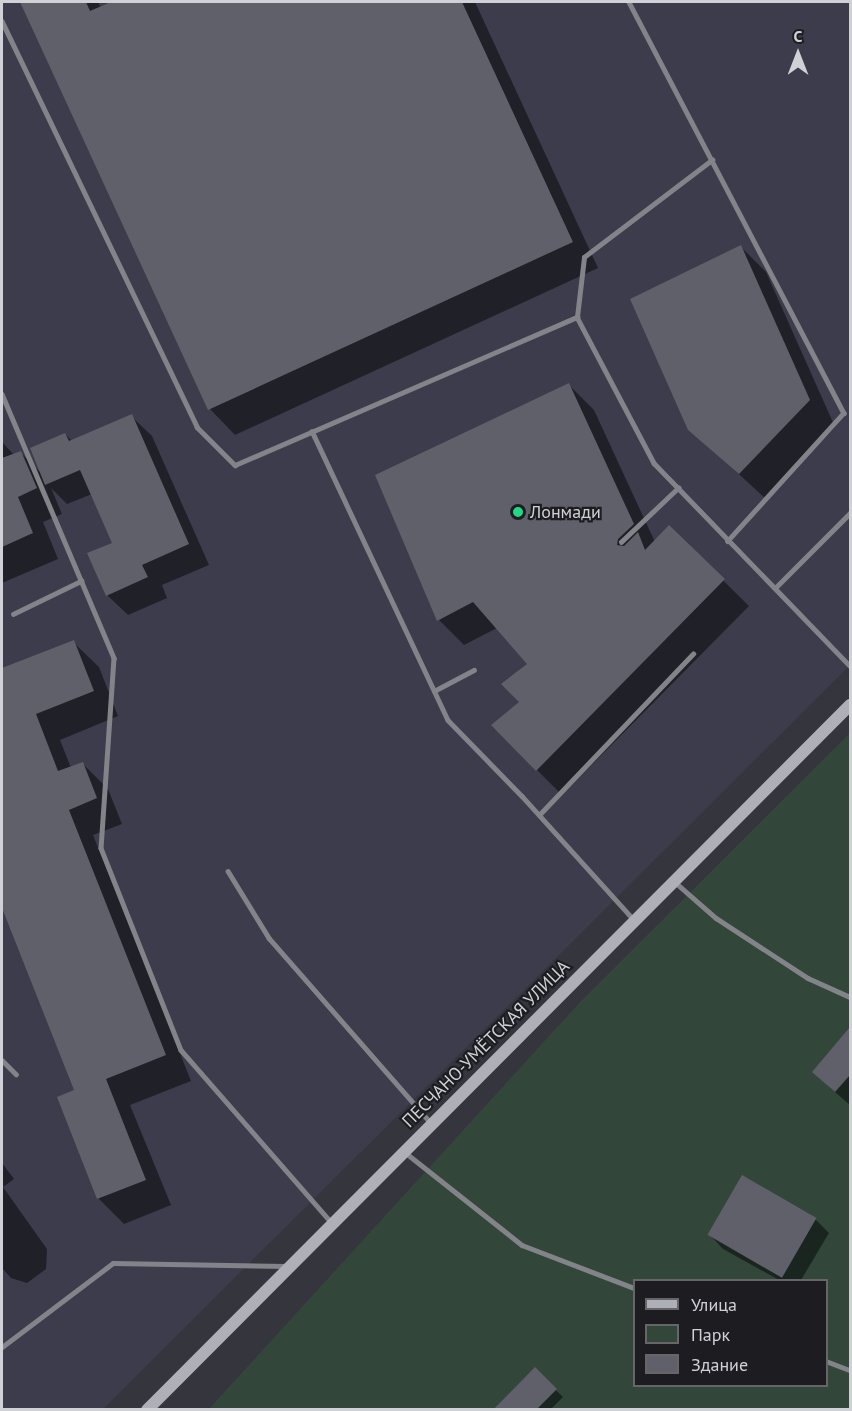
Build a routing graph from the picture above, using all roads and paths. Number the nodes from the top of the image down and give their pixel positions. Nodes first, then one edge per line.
1 (629, 2) edge
2 (2, 21) edge
3 (712, 160) junction
4 (578, 317) junction
5 (2, 394) edge
6 (312, 431) junction
7 (678, 488) junction
8 (850, 513) edge
9 (729, 540) junction
10 (621, 542) dead end
11 (81, 580) junction
12 (775, 588) junction
13 (14, 614) dead end
14 (693, 654) dead end
15 (850, 666) edge
16 (474, 670) dead end
17 (434, 692) junction
18 (850, 705) edge
19 (539, 815) junction
20 (228, 871) dead end
21 (674, 881) junction
22 (635, 921) junction
23 (850, 997) edge
24 (2, 1060) edge
25 (16, 1074) dead end
26 (432, 1124) junction
27 (404, 1152) junction
28 (333, 1223) junction
29 (290, 1266) junction
30 (633, 1288) edge
31 (2, 1347) edge
32 (828, 1362) edge
33 (850, 1370) edge
34 (147, 1410) edge

1 - 3 lane
2 - 6 lane
3 - 4 lane
3 - 9 lane
4 - 6 lane
4 - 7 lane
5 - 11 lane
6 - 17 lane
7 - 9 lane
7 - 10 lane
8 - 12 lane
9 - 12 lane
11 - 13 lane
11 - 28 lane
12 - 15 lane
14 - 19 lane
16 - 17 lane
17 - 19 lane
18 - 21 main road, ПЕСЧАНО-УМЁТСКАЯ УЛИЦА
19 - 22 lane
20 - 26 lane
21 - 22 main road, ПЕСЧАНО-УМЁТСКАЯ УЛИЦА
21 - 23 lane
22 - 26 main road, ПЕСЧАНО-УМЁТСКАЯ УЛИЦА
24 - 25 lane
26 - 27 main road, ПЕСЧАНО-УМЁТСКАЯ УЛИЦА
27 - 28 main road, ПЕСЧАНО-УМЁТСКАЯ УЛИЦА
27 - 30 lane
28 - 29 main road, ПЕСЧАНО-УМЁТСКАЯ УЛИЦА
29 - 31 lane
29 - 34 main road, ПЕСЧАНО-УМЁТСКАЯ УЛИЦА
32 - 33 lane

